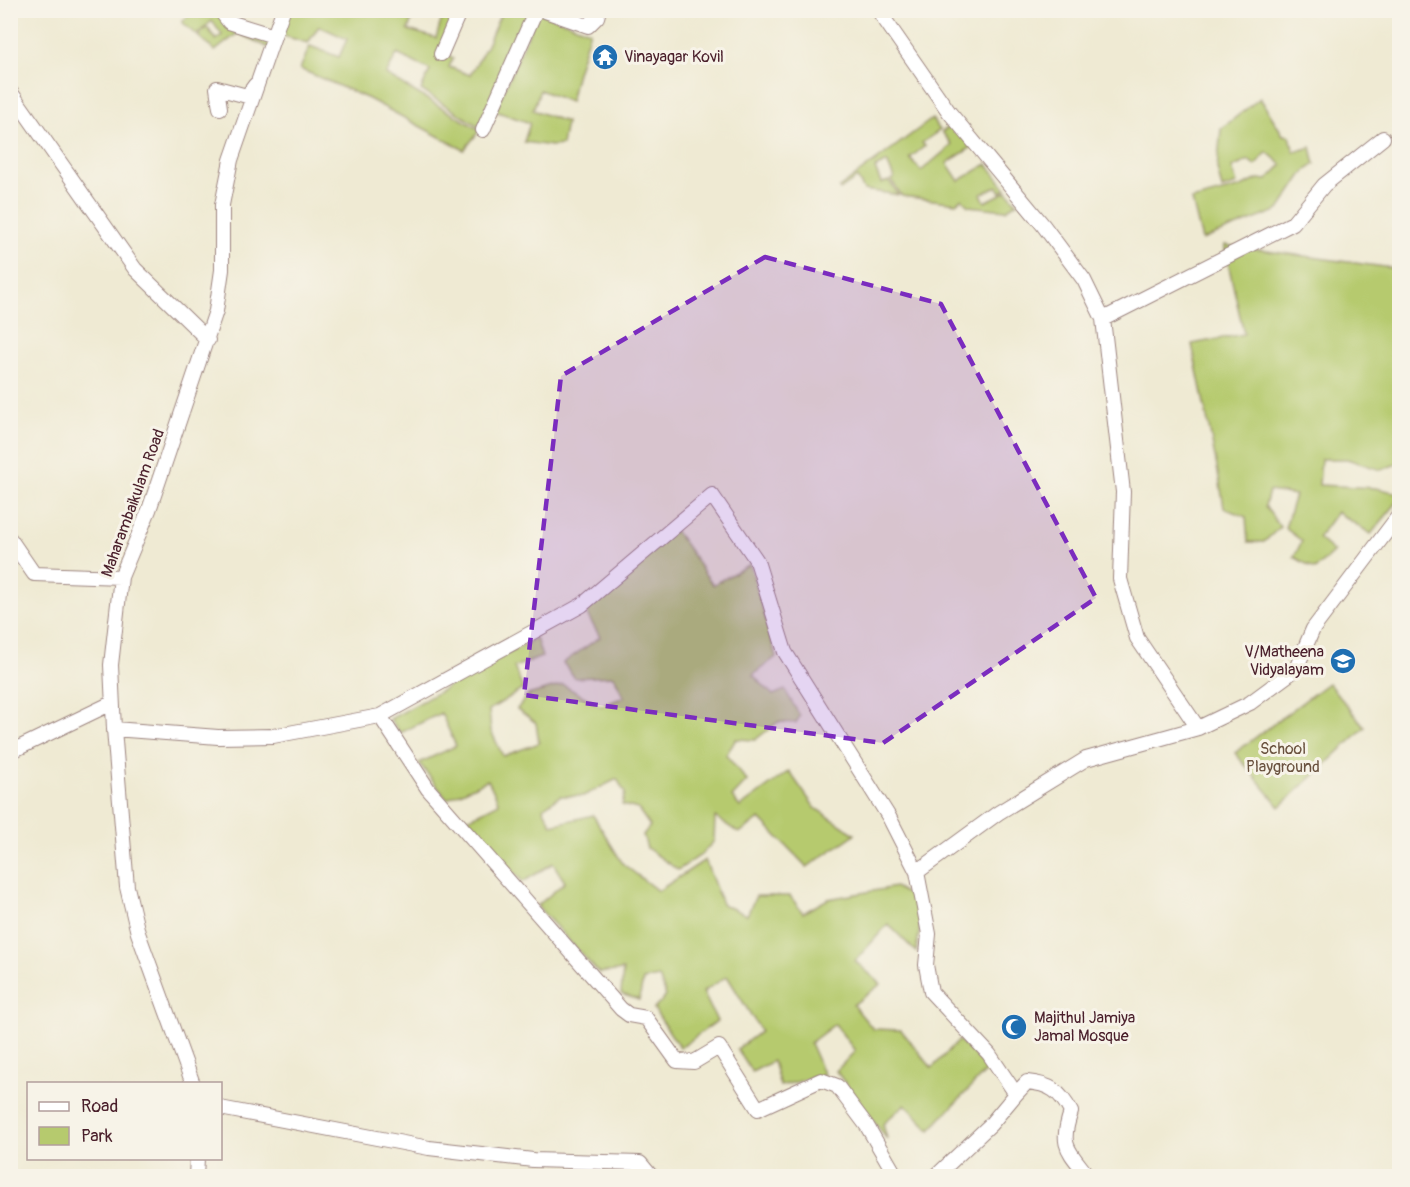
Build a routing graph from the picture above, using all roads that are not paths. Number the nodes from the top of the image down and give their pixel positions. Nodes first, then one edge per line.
1 (220, 10) edge
2 (283, 10) edge
3 (460, 10) edge
4 (536, 10) edge
5 (542, 10) edge
6 (599, 10) edge
7 (878, 10) edge
8 (274, 36) junction
9 (441, 54) dead end
10 (259, 81) junction
11 (10, 91) edge
12 (220, 108) dead end
13 (483, 130) dead end
14 (1383, 138) dead end
15 (1103, 319) junction
16 (208, 340) junction
17 (1400, 514) edge
18 (10, 539) edge
19 (121, 577) junction
20 (112, 703) junction
21 (380, 717) junction
22 (1198, 728) junction
23 (114, 729) junction
24 (10, 752) edge
25 (917, 872) junction
26 (193, 1082) edge
27 (1016, 1094) junction
28 (222, 1108) edge
29 (197, 1160) edge
30 (196, 1176) edge
31 (651, 1176) edge
32 (896, 1176) edge
33 (936, 1176) edge
34 (1088, 1176) edge

1 - 8 street
2 - 8 street, Maharambaikulam Road
3 - 9 street
4 - 13 street
5 - 6 street
7 - 15 street
8 - 10 street, Maharambaikulam Road
10 - 12 street
10 - 16 street, Maharambaikulam Road
11 - 16 street
14 - 15 street
15 - 22 street
16 - 19 street, Maharambaikulam Road
17 - 22 street
18 - 19 street
19 - 20 street, Maharambaikulam Road
20 - 23 street, Maharambaikulam Road
20 - 24 street
21 - 23 street
21 - 25 street
21 - 32 street
22 - 25 street
23 - 26 street, Maharambaikulam Road
25 - 27 street
27 - 33 street
27 - 34 street
28 - 31 street
29 - 30 street

